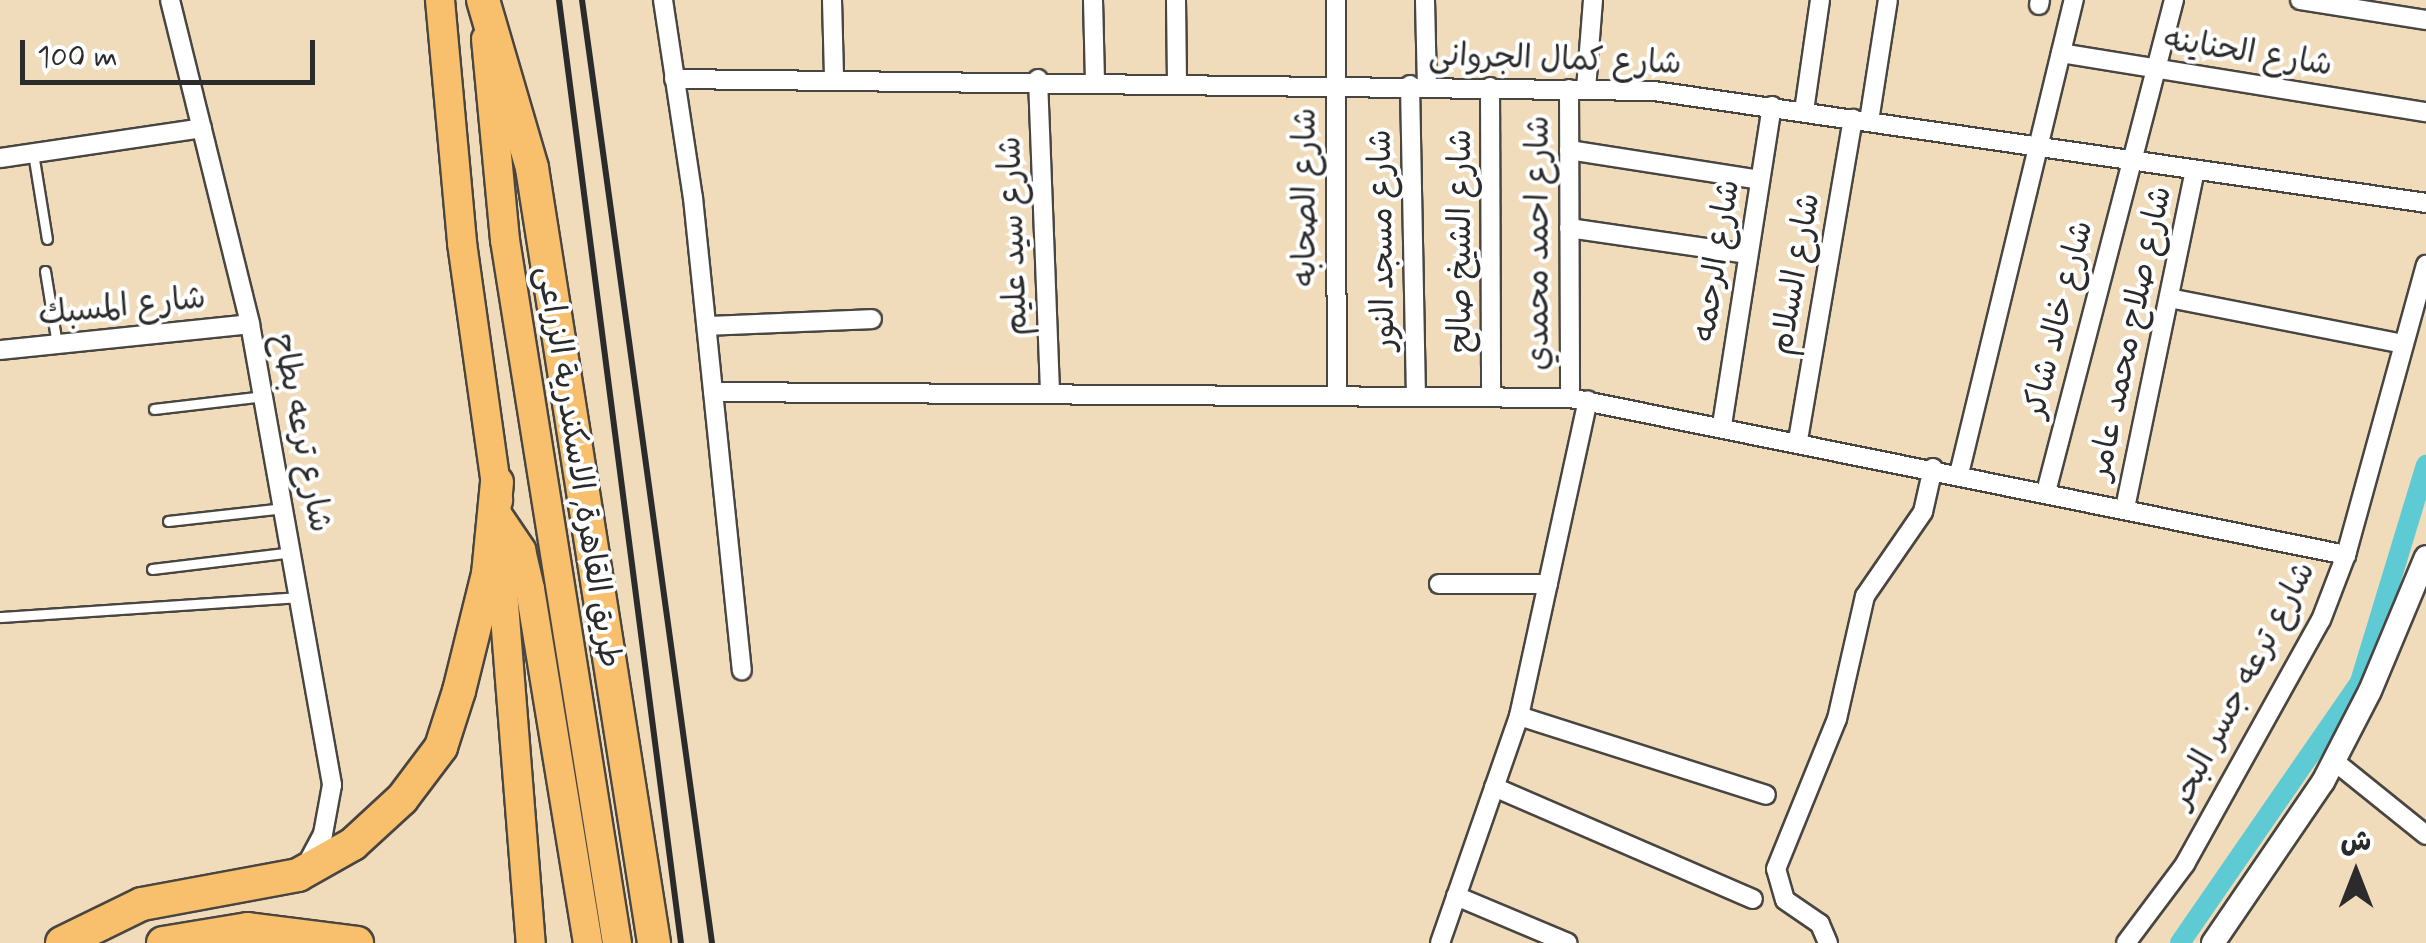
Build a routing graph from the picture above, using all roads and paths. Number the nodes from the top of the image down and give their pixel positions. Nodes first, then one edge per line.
1 (170, 0) edge
2 (440, 0) edge
3 (483, 0) edge
4 (663, 0) edge
5 (832, 0) edge
6 (1093, 0) edge
7 (1176, 0) edge
8 (1336, 0) edge
9 (1425, 0) edge
10 (1593, 0) edge
11 (1820, 0) edge
12 (1888, 0) edge
13 (2074, 0) edge
14 (2174, 0) edge
15 (2300, 0) edge
16 (2426, 20) edge
17 (2061, 53) junction
18 (2156, 69) junction
19 (674, 79) junction
20 (834, 79) junction
21 (1038, 79) junction
22 (1096, 80) junction
23 (1177, 81) junction
24 (1336, 84) junction
25 (1418, 85) junction
26 (1490, 86) junction
27 (1578, 89) junction
28 (1772, 106) junction
29 (1804, 111) junction
30 (2426, 112) edge
31 (1861, 120) junction
32 (202, 128) junction
33 (2038, 148) junction
34 (1569, 150) junction
35 (33, 153) junction
36 (0, 158) edge
37 (2131, 161) junction
38 (2195, 171) junction
39 (1760, 180) junction
40 (2426, 203) edge
41 (1569, 228) junction
42 (47, 239) dead end
43 (1748, 254) junction
44 (2426, 265) edge
45 (45, 271) dead end
46 (2169, 298) junction
47 (872, 318) dead end
48 (250, 324) junction
49 (706, 326) junction
50 (57, 344) junction
51 (2404, 344) junction
52 (0, 350) edge
53 (1050, 390) junction
54 (713, 392) junction
55 (1336, 393) junction
56 (1416, 394) junction
57 (264, 396) junction
58 (1492, 396) junction
59 (1579, 399) junction
60 (154, 409) dead end
61 (1722, 425) junction
62 (1798, 440) junction
63 (1933, 468) junction
64 (1959, 474) junction
65 (497, 482) junction
66 (2046, 492) junction
67 (285, 508) junction
68 (2125, 508) junction
69 (498, 517) junction
70 (168, 521) dead end
71 (293, 552) junction
72 (2346, 555) junction
73 (2426, 557) edge
74 (152, 569) dead end
75 (1440, 584) dead end
76 (1548, 584) junction
77 (301, 597) junction
78 (2417, 604) edge
79 (0, 617) edge
80 (742, 670) dead end
81 (1519, 716) junction
82 (2334, 761) junction
83 (1494, 786) junction
84 (1766, 795) dead end
85 (2426, 834) edge
86 (298, 875) junction
87 (1456, 896) junction
88 (1753, 899) dead end
89 (62, 943) edge
90 (163, 943) edge
91 (356, 943) edge
92 (531, 943) edge
93 (588, 943) edge
94 (617, 943) edge
95 (654, 943) edge
96 (1440, 943) edge
97 (1568, 943) edge
98 (1828, 943) edge
99 (2126, 943) edge
100 (2214, 943) edge

1 - 32 street, شارع ترعه بطاح
2 - 65 highway
3 - 94 highway, طريق القاهرة, الاسكندرية الزراعى
3 - 95 highway
4 - 19 street
5 - 20 street
6 - 22 street
7 - 23 street
8 - 24 street, شارع الصحابه
9 - 25 street, شارع مسجد النور
10 - 27 street, شارع احمد محمدي
11 - 29 street
12 - 31 street, شارع السلام
13 - 17 street
14 - 18 street, شارع خالد شاكر
15 - 16 street
17 - 18 street, شارع الحناينه
17 - 33 street
18 - 30 street, شارع الحناينه
18 - 37 street, شارع خالد شاكر
19 - 20 street, شارع كمال الجروانى
19 - 49 street
20 - 21 street, شارع كمال الجروانى
21 - 22 street, شارع كمال الجروانى
21 - 53 street, شارع سيد عليم
22 - 23 street, شارع كمال الجروانى
23 - 24 street, شارع كمال الجروانى
24 - 25 street, شارع كمال الجروانى
24 - 55 street, شارع الصحابه
25 - 26 street, شارع كمال الجروانى
25 - 56 street, شارع مسجد النور
26 - 27 street, شارع كمال الجروانى
26 - 58 street, شارع الشيخ صالح
27 - 28 street, شارع كمال الجروانى
27 - 34 street, شارع احمد محمدي
28 - 29 street, شارع كمال الجروانى
28 - 39 street, شارع الرحمه
29 - 31 street, شارع كمال الجروانى
31 - 33 street, شارع كمال الجروانى
31 - 62 street, شارع السلام
32 - 35 street
32 - 48 street, شارع ترعه بطاح
33 - 37 street, شارع كمال الجروانى
33 - 64 street
34 - 39 street
34 - 41 street, شارع احمد محمدي
35 - 36 street
35 - 42 lane
37 - 38 street, شارع كمال الجروانى
37 - 66 street, شارع خالد شاكر
38 - 40 street, شارع كمال الجروانى
38 - 46 street, شارع صلاح محمد عامر
39 - 43 street, شارع الرحمه
41 - 43 street
41 - 59 street, شارع احمد محمدي
43 - 61 street, شارع الرحمه
44 - 51 street, شارع ترعه جسر البحر
45 - 50 lane
46 - 51 street
46 - 68 street, شارع صلاح محمد عامر
47 - 49 street
48 - 50 street, شارع المسبك
48 - 57 street, شارع ترعه بطاح
49 - 54 street
50 - 52 street, شارع المسبك
51 - 72 street, شارع ترعه جسر البحر
53 - 54 street
53 - 55 street
54 - 80 street
55 - 56 street
56 - 58 street
57 - 60 lane
57 - 67 street, شارع ترعه بطاح
58 - 59 street
59 - 61 street
59 - 76 street, شارع احمد محمدي
61 - 62 street
62 - 63 street
63 - 64 street
63 - 98 street
64 - 66 street
65 - 69 highway
65 - 86 highway
66 - 68 street
67 - 70 lane
67 - 71 street, شارع ترعه بطاح
68 - 72 street
69 - 92 highway
69 - 93 highway
71 - 74 lane
71 - 77 street, شارع ترعه بطاح
72 - 99 street, شارع ترعه جسر البحر
73 - 78 street
75 - 76 street
76 - 81 street, شارع احمد محمدي
77 - 79 lane
77 - 86 street, شارع ترعه بطاح
78 - 82 street
81 - 83 street, شارع احمد محمدي
81 - 84 street
82 - 85 street
82 - 100 street
83 - 87 street, شارع احمد محمدي
83 - 88 street
86 - 89 highway
87 - 96 street, شارع احمد محمدي
87 - 97 street
90 - 91 highway

